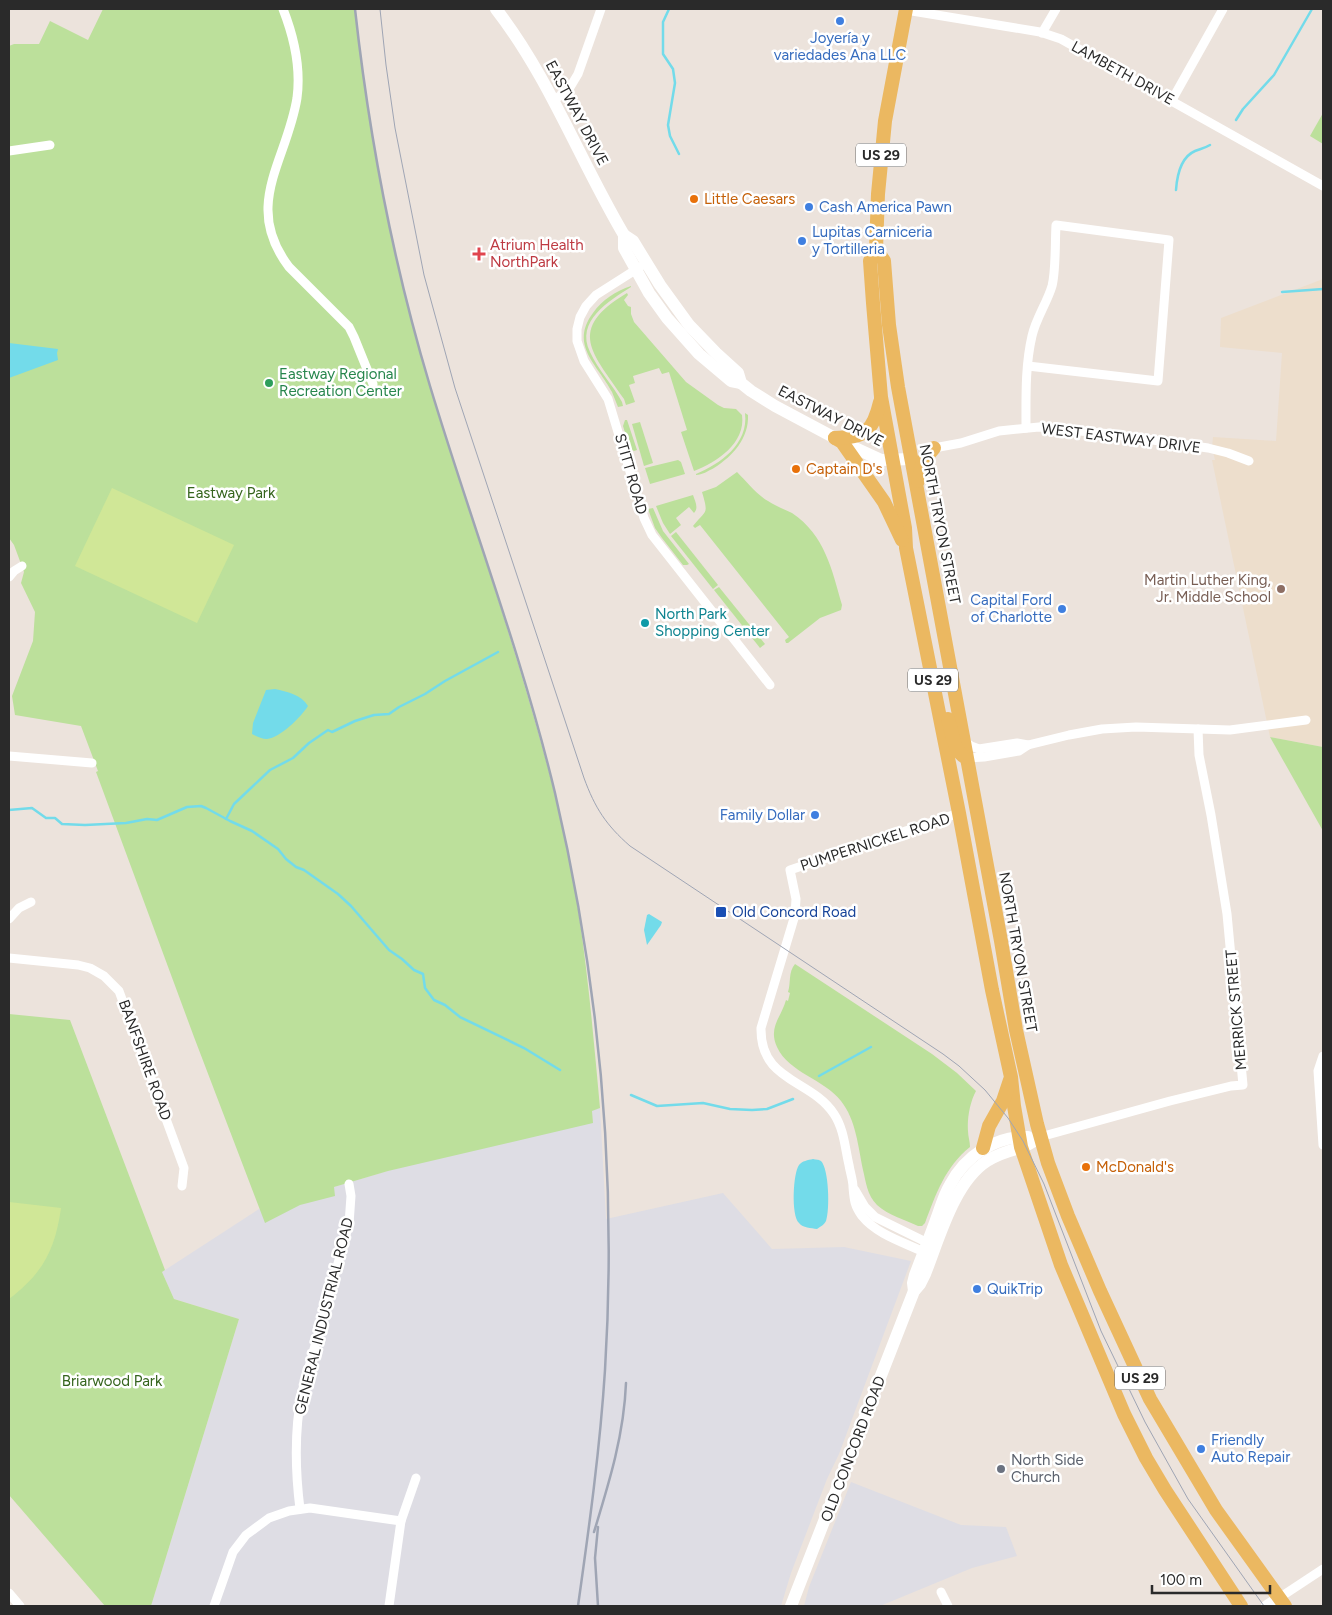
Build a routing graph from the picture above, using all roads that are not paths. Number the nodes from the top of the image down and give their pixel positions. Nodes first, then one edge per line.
1 (283, 9) edge
2 (496, 9) edge
3 (601, 9) edge
4 (906, 9) edge
5 (1056, 9) edge
6 (1223, 9) edge
7 (1042, 33) junction
8 (1172, 100) junction
9 (553, 101) junction
10 (50, 145) dead end
11 (9, 150) edge
12 (1323, 186) edge
13 (876, 249) junction
14 (641, 267) junction
15 (1028, 366) junction
16 (373, 384) dead end
17 (881, 397) junction
18 (1026, 428) junction
19 (906, 433) junction
20 (838, 440) junction
21 (934, 448) junction
22 (911, 459) junction
23 (892, 461) junction
24 (1249, 461) dead end
25 (916, 487) junction
26 (906, 548) junction
27 (22, 566) dead end
28 (9, 577) edge
29 (933, 681) junction
30 (770, 685) dead end
31 (1306, 720) dead end
32 (1198, 729) junction
33 (964, 741) junction
34 (1028, 745) junction
35 (9, 756) edge
36 (967, 758) junction
37 (92, 763) dead end
38 (959, 813) junction
39 (31, 902) dead end
40 (9, 919) edge
41 (9, 958) edge
42 (1323, 1056) edge
43 (1011, 1077) junction
44 (1040, 1138) junction
45 (1020, 1142) junction
46 (1323, 1145) edge
47 (983, 1148) junction
48 (349, 1184) dead end
49 (182, 1186) dead end
50 (930, 1249) junction
51 (416, 1478) dead end
52 (300, 1509) junction
53 (401, 1521) junction
54 (1323, 1568) edge
55 (941, 1592) dead end
56 (9, 1593) edge
57 (1282, 1602) edge
58 (20, 1606) edge
59 (214, 1606) edge
60 (388, 1606) edge
61 (791, 1606) edge
62 (948, 1606) edge
63 (1241, 1606) edge
64 (1266, 1606) edge

1 - 16 street
2 - 9 street, EASTWAY DRIVE
3 - 9 street
4 - 7 street, LAMBETH DRIVE
4 - 13 main road, NORTH TRYON STREET / US 29
5 - 7 street
6 - 8 street
7 - 8 street, LAMBETH DRIVE
8 - 12 street, LAMBETH DRIVE
9 - 14 street, EASTWAY DRIVE
10 - 11 street
13 - 17 main road, NORTH TRYON STREET / US 29
13 - 19 main road, NORTH TRYON STREET / US 29
14 - 20 street, EASTWAY DRIVE
14 - 30 street, STITT ROAD
15 - 15 street
15 - 18 street
17 - 20 main road
17 - 23 main road, NORTH TRYON STREET / US 29
18 - 21 street, WEST EASTWAY DRIVE
18 - 24 street, WEST EASTWAY DRIVE
19 - 21 main road
19 - 22 main road, NORTH TRYON STREET / US 29
20 - 23 street, EASTWAY DRIVE
20 - 26 main road
21 - 25 main road
22 - 23 street, EASTWAY DRIVE
22 - 25 main road, NORTH TRYON STREET / US 29
23 - 26 main road, NORTH TRYON STREET / US 29
25 - 33 main road, NORTH TRYON STREET / US 29
26 - 29 main road, NORTH TRYON STREET / US 29
27 - 28 street
29 - 36 main road
29 - 38 main road, NORTH TRYON STREET / US 29
31 - 32 street
32 - 34 street
32 - 44 street, MERRICK STREET
33 - 34 street
33 - 36 main road, NORTH TRYON STREET / US 29
34 - 36 street
35 - 37 street
36 - 44 main road, NORTH TRYON STREET / US 29
38 - 43 main road, NORTH TRYON STREET / US 29
38 - 50 street, PUMPERNICKEL ROAD
39 - 40 street
41 - 49 street, BANFSHIRE ROAD
42 - 46 street
43 - 45 main road, NORTH TRYON STREET / US 29
43 - 47 main road
44 - 45 street, OLD CONCORD ROAD
44 - 57 main road, NORTH TRYON STREET / US 29
45 - 47 street, OLD CONCORD ROAD
45 - 50 street, OLD CONCORD ROAD
45 - 63 main road, NORTH TRYON STREET / US 29
47 - 50 street, OLD CONCORD ROAD
48 - 52 street, GENERAL INDUSTRIAL ROAD
50 - 61 street, OLD CONCORD ROAD
51 - 53 street
52 - 53 street
52 - 59 street
53 - 60 street
54 - 57 street
55 - 62 street
56 - 58 street
57 - 64 street

